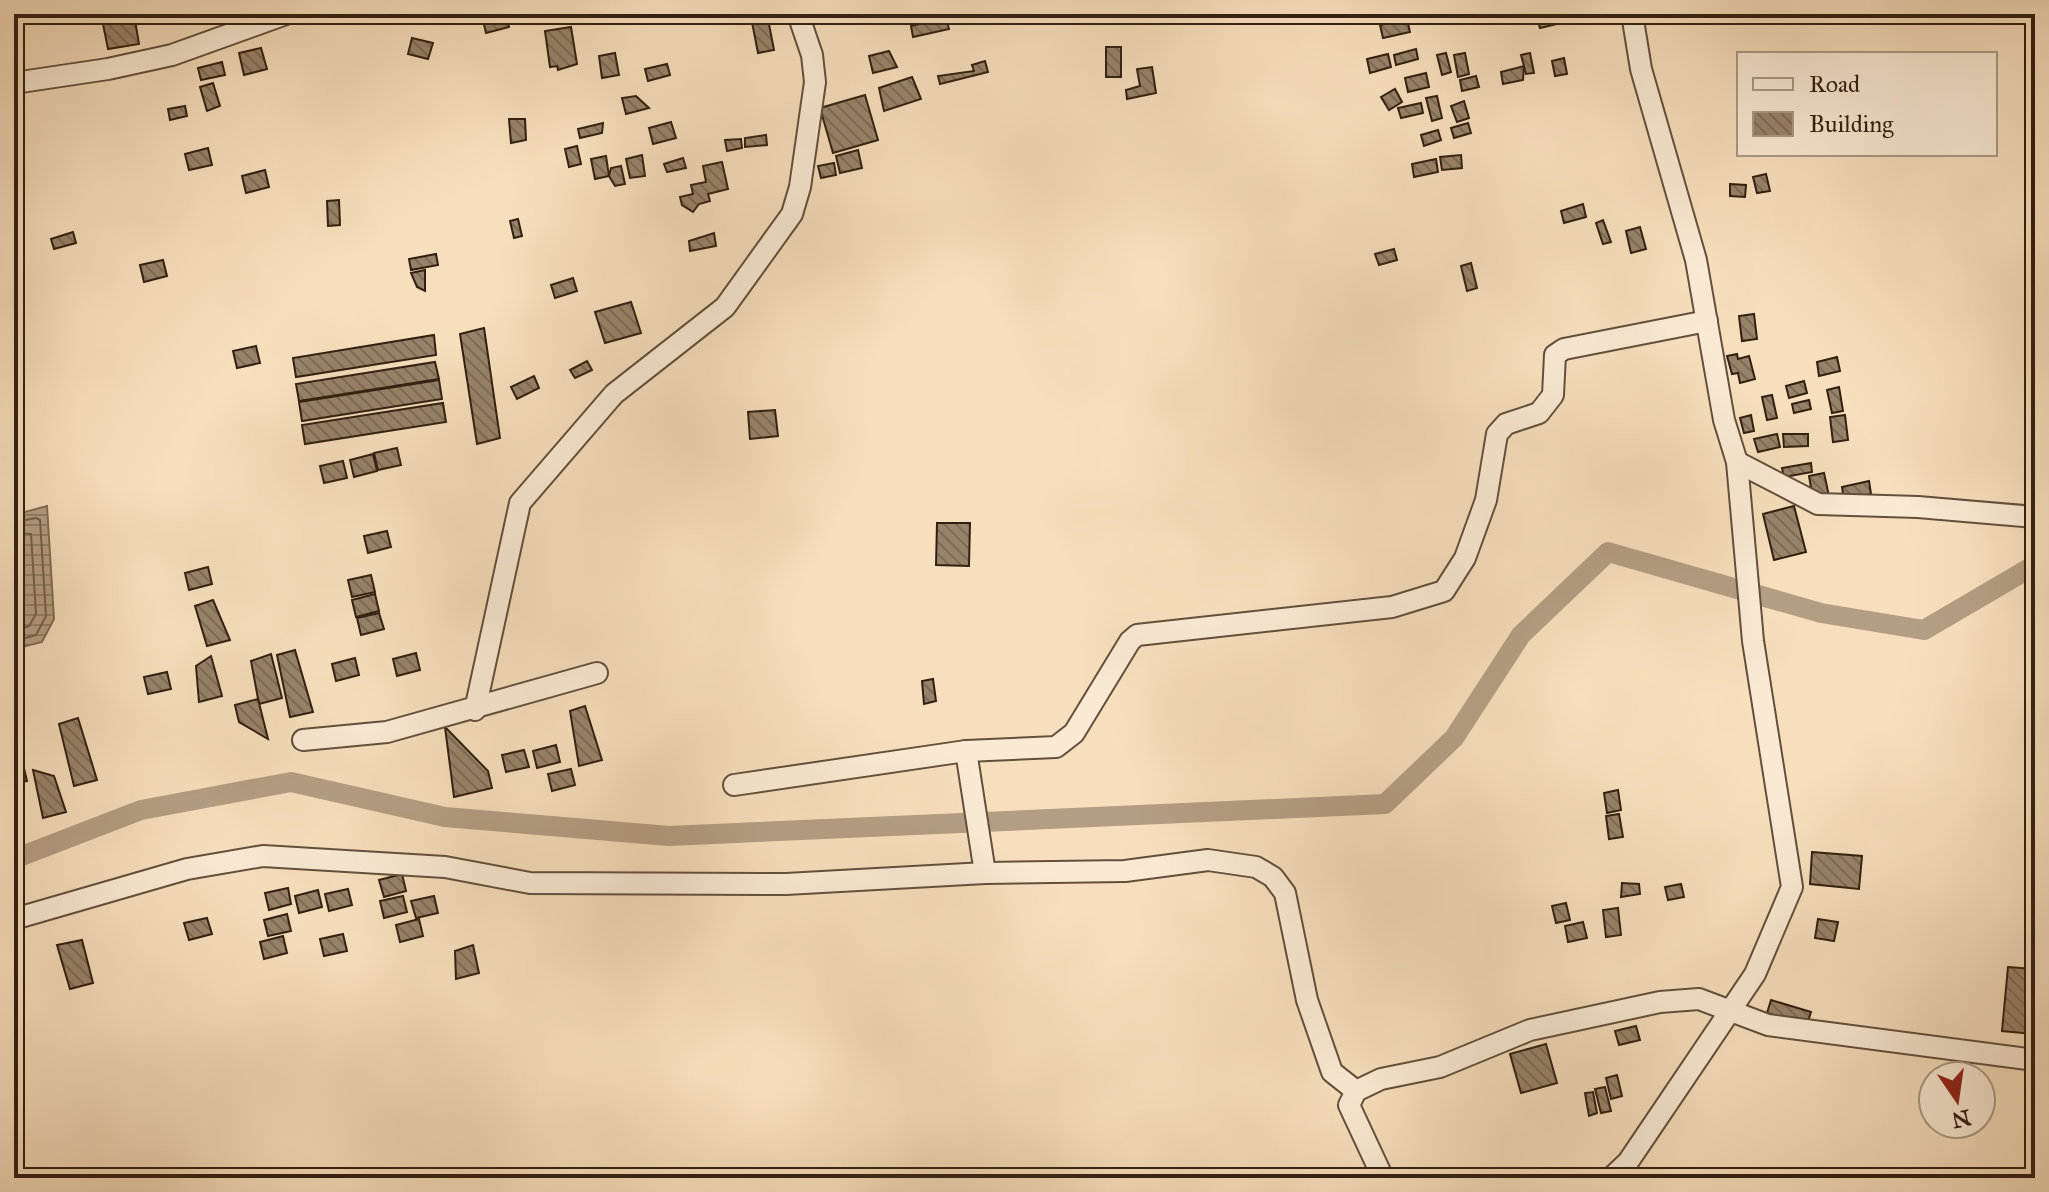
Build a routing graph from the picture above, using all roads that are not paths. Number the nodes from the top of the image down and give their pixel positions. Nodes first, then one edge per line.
1 (286, 14) edge
2 (798, 14) edge
3 (1632, 14) edge
4 (14, 83) edge
5 (1707, 321) junction
6 (1737, 462) junction
7 (2035, 517) edge
8 (597, 673) dead end
9 (475, 710) junction
10 (303, 740) dead end
11 (966, 751) junction
12 (734, 785) dead end
13 (985, 873) junction
14 (14, 919) edge
15 (1730, 1012) junction
16 (2035, 1060) edge
17 (1356, 1091) junction
18 (1383, 1178) edge
19 (1611, 1178) edge

1 - 4 street
2 - 9 street
3 - 5 street
5 - 6 street
5 - 11 street
6 - 7 street
6 - 15 street
8 - 9 street
9 - 10 street
11 - 12 street
11 - 13 street
13 - 14 street
13 - 17 street
15 - 16 street
15 - 17 street
15 - 19 street
17 - 18 street

